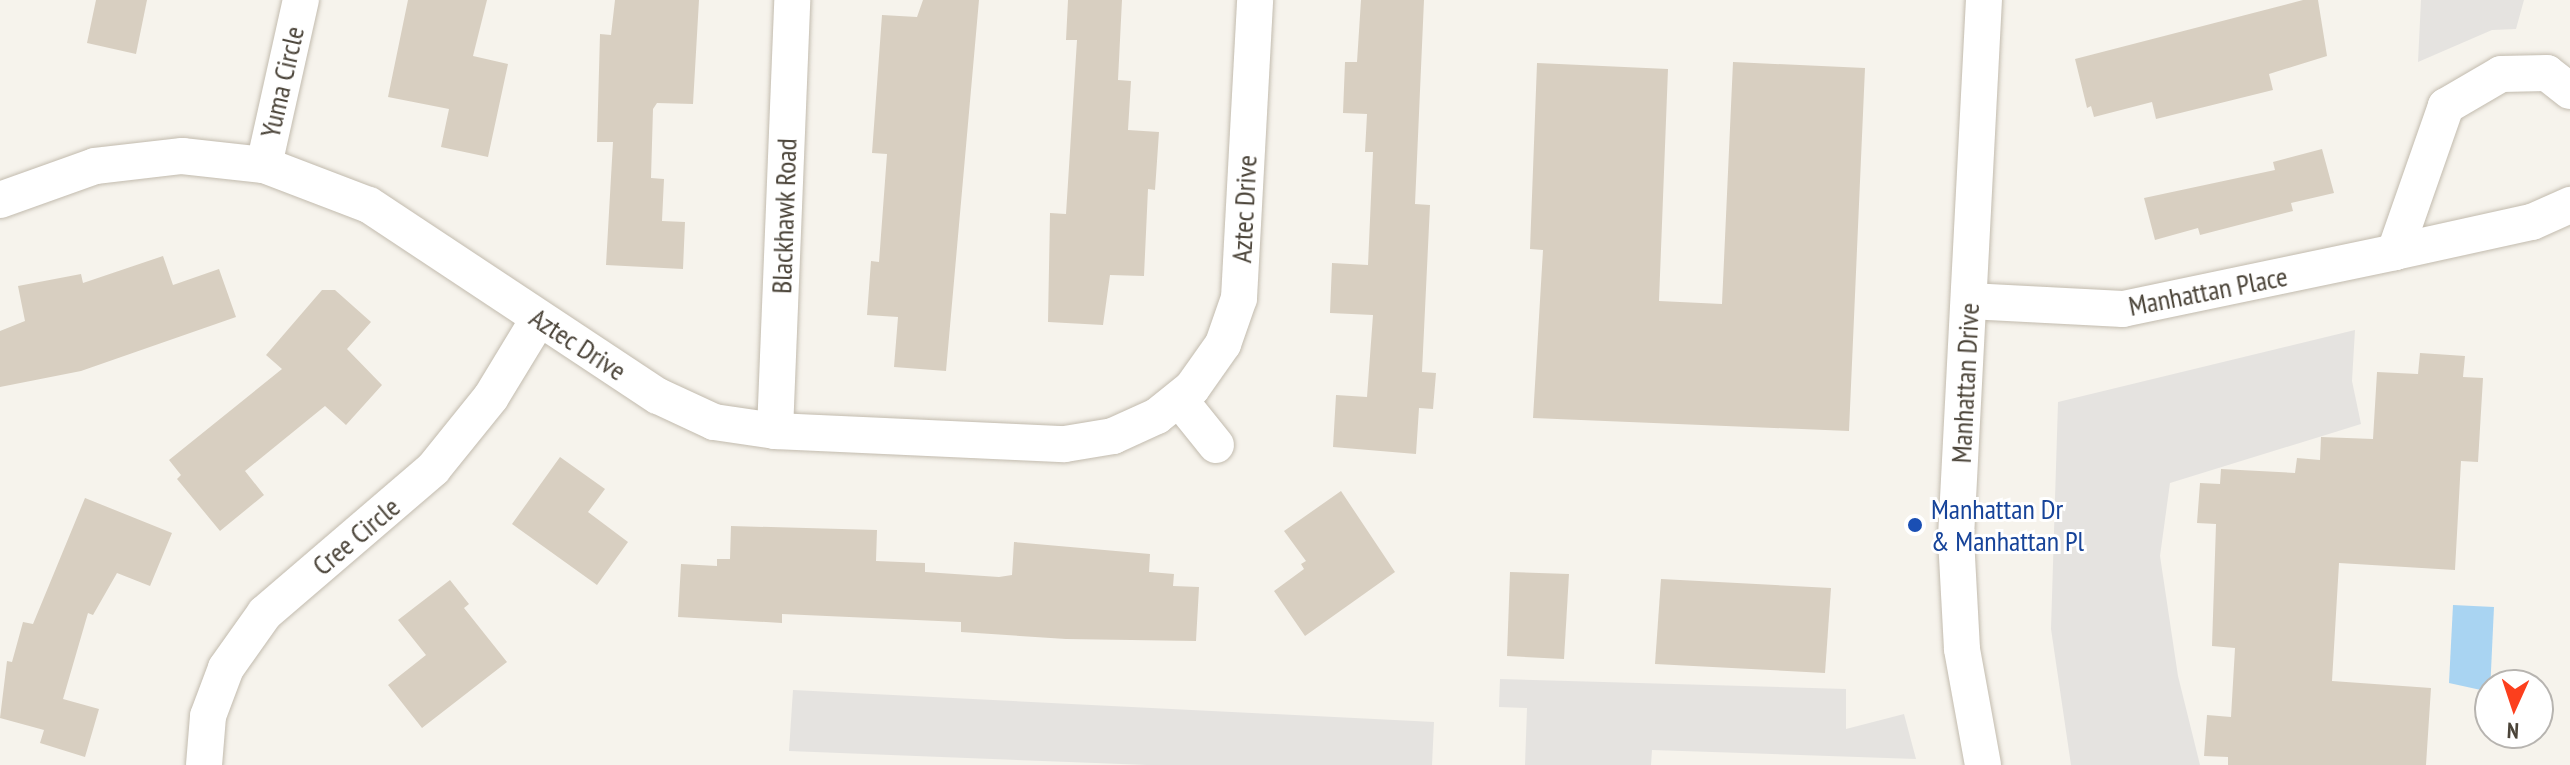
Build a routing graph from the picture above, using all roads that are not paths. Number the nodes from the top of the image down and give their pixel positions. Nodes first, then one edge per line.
1 (301, 0) edge
2 (792, 0) edge
3 (1255, 0) edge
4 (1984, 0) edge
5 (2570, 91) edge
6 (264, 165) junction
7 (0, 200) edge
8 (2570, 205) edge
9 (2395, 252) junction
10 (1969, 301) junction
11 (539, 318) junction
12 (1179, 399) junction
13 (775, 431) junction
14 (1216, 445) dead end
15 (204, 765) edge
16 (1983, 765) edge

1 - 6 street, Yuma Circle
2 - 13 street, Blackhawk Road
3 - 12 street, Aztec Drive
4 - 10 street, Manhattan Drive
5 - 9 street
6 - 7 street, Aztec Drive
6 - 11 street, Aztec Drive
8 - 9 street, Manhattan Place
9 - 10 street, Manhattan Place
10 - 16 street, Manhattan Drive
11 - 13 street, Aztec Drive
11 - 15 street, Cree Circle
12 - 13 street, Aztec Drive
12 - 14 street

